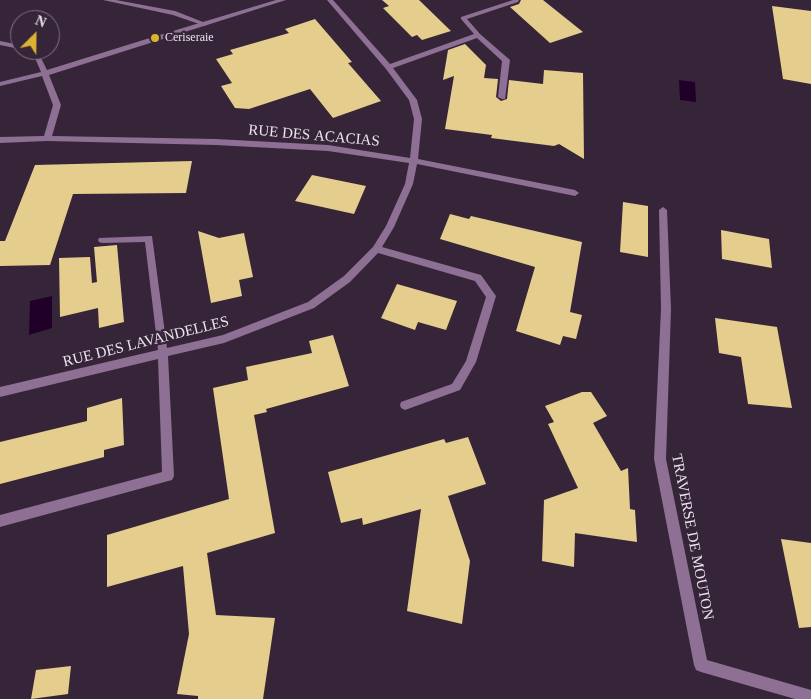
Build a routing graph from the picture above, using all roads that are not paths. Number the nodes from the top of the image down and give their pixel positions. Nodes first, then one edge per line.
1 (106, 0) edge
2 (283, 0) edge
3 (330, 0) edge
4 (516, 1) edge
5 (205, 24) junction
6 (478, 35) junction
7 (39, 60) edge
8 (389, 67) junction
9 (43, 74) junction
10 (0, 84) edge
11 (502, 97) dead end
12 (47, 138) junction
13 (0, 140) edge
14 (414, 160) junction
15 (575, 193) dead end
16 (664, 210) dead end
17 (102, 240) dead end
18 (376, 249) junction
19 (163, 354) junction
20 (0, 392) edge
21 (405, 405) dead end
22 (0, 521) edge
23 (811, 697) edge

1 - 5 street
2 - 5 street
3 - 8 street, RUE DES LAVANDELLES
4 - 6 street
5 - 9 street
6 - 8 street
6 - 11 street
7 - 9 street
8 - 14 street, RUE DES LAVANDELLES
9 - 10 street
9 - 12 street
12 - 13 street, RUE DES ACACIAS
12 - 14 street, RUE DES ACACIAS
14 - 15 street, RUE DES ACACIAS
14 - 18 street, RUE DES LAVANDELLES
16 - 23 street, TRAVERSE DE MOUTON
17 - 19 street
18 - 19 street, RUE DES LAVANDELLES
18 - 21 street
19 - 20 street, RUE DES LAVANDELLES
19 - 22 street

